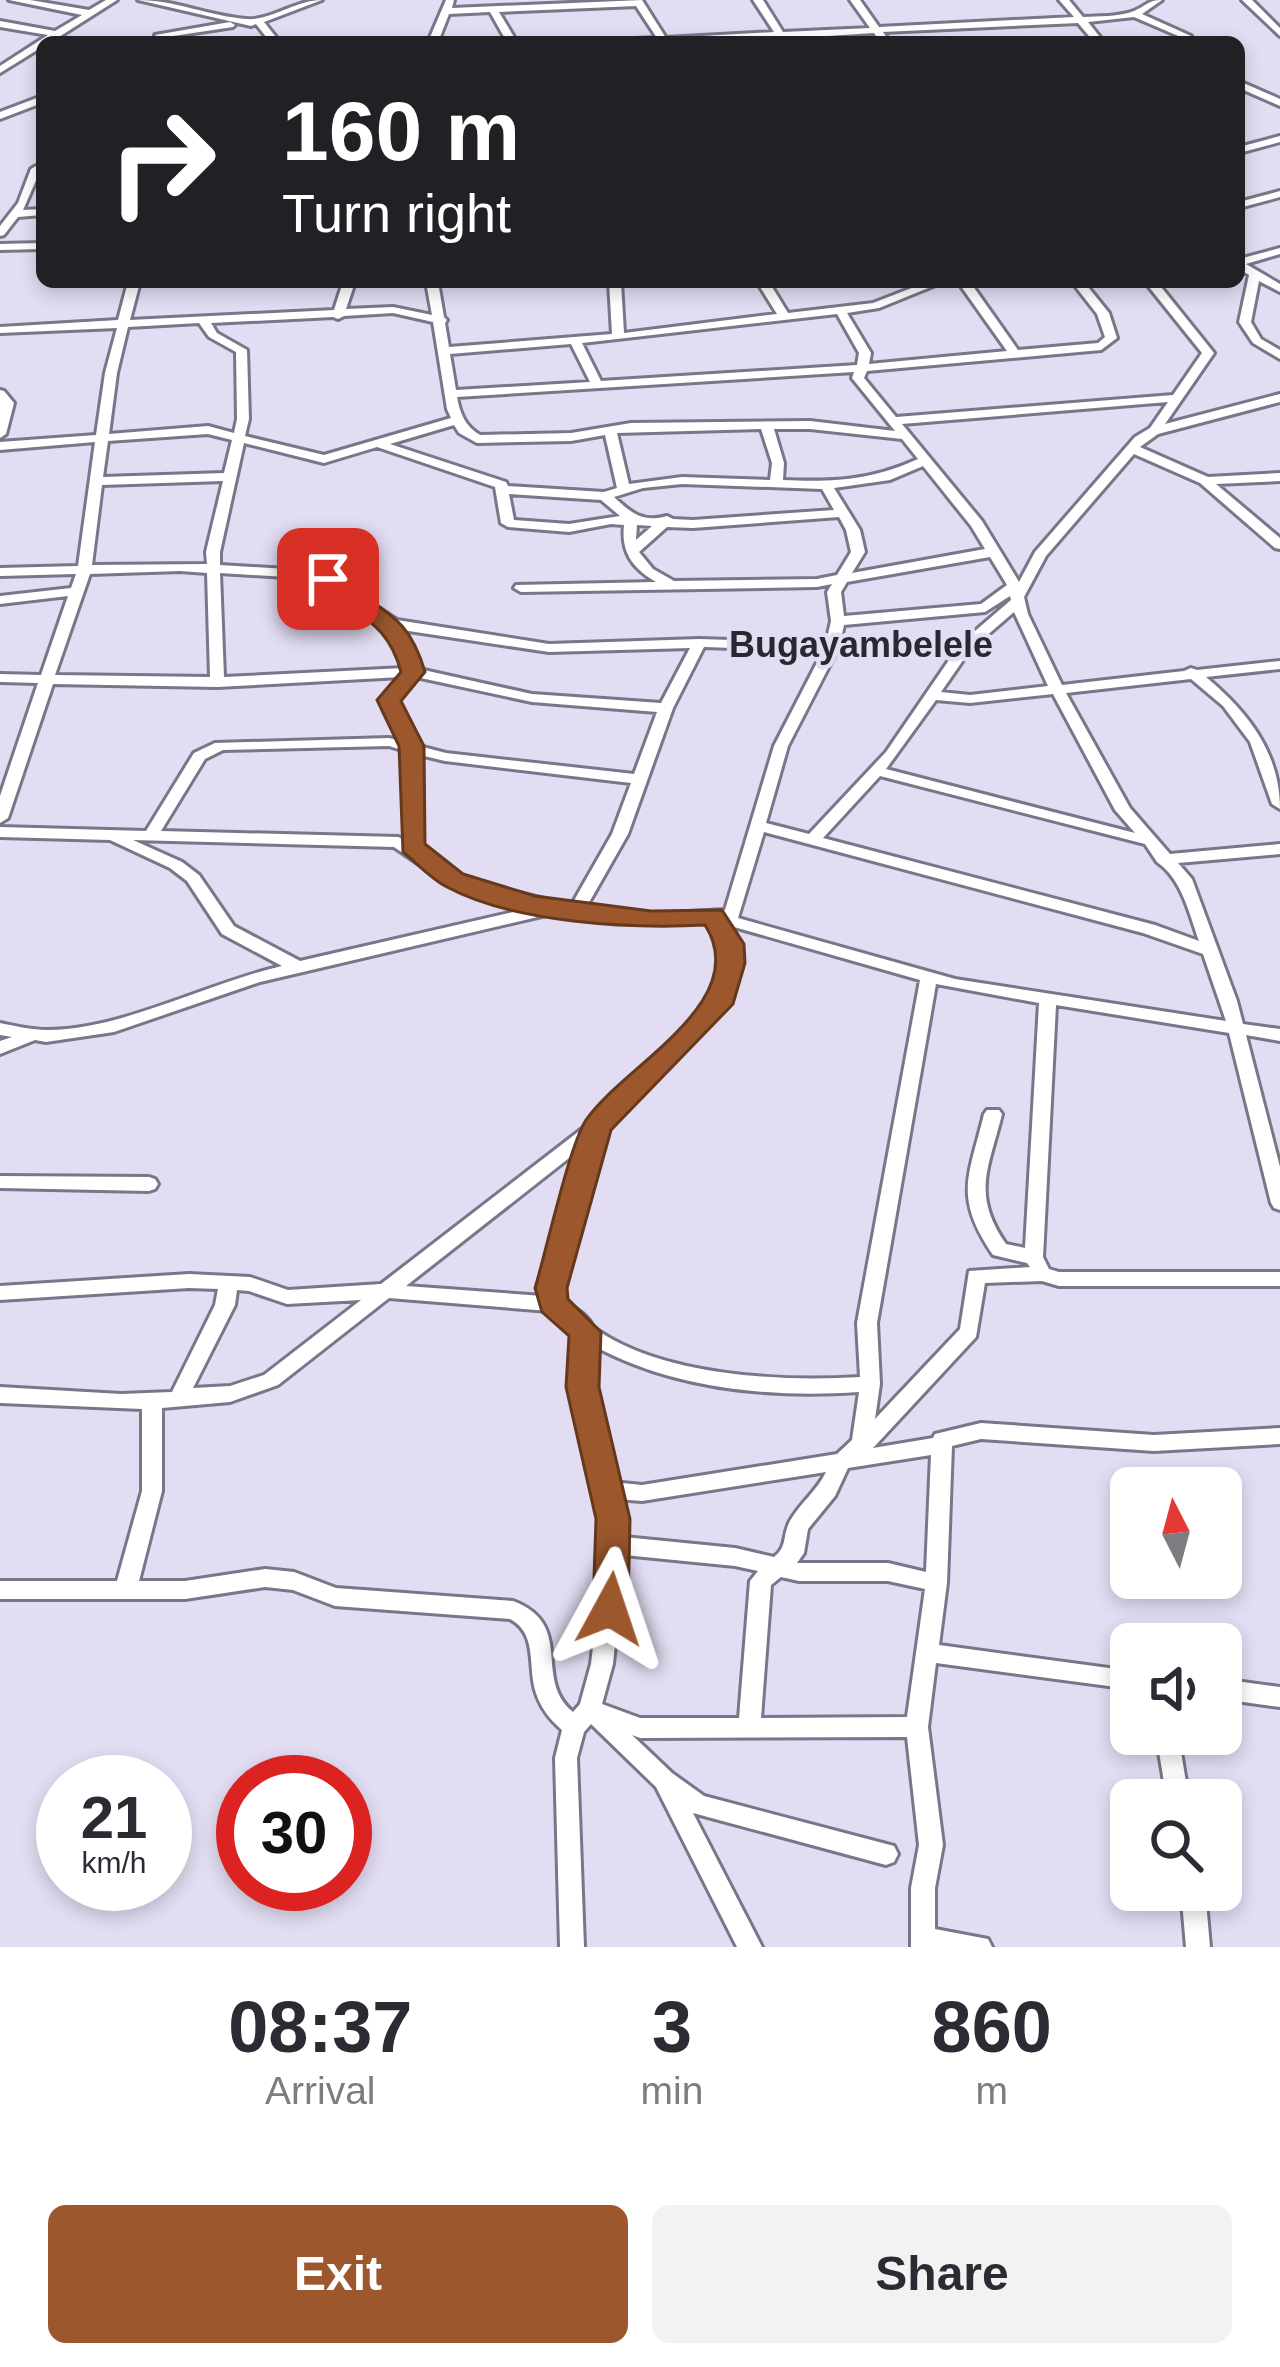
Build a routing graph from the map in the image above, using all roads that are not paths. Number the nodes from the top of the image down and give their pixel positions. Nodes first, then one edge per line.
1 (14, 0) edge
2 (112, 0) edge
3 (143, 0) edge
4 (216, 0) edge
5 (316, 0) edge
6 (758, 0) edge
7 (855, 0) edge
8 (1064, 0) edge
9 (1247, 0) edge
10 (637, 1) edge
11 (1157, 2) edge
12 (513, 4) edge
13 (448, 5) edge
14 (493, 9) junction
15 (198, 10) junction
16 (89, 13) junction
17 (1135, 14) junction
18 (1082, 20) junction
19 (259, 22) junction
20 (245, 23) junction
21 (0, 24) edge
22 (876, 28) junction
23 (1280, 33) edge
24 (57, 34) junction
25 (160, 35) joint
26 (54, 36) edge
27 (270, 36) edge
28 (435, 36) edge
29 (509, 36) edge
30 (660, 36) edge
31 (781, 36) edge
32 (801, 36) edge
33 (881, 36) edge
34 (1094, 36) edge
35 (1183, 36) edge
36 (1187, 36) edge
37 (36, 49) edge
38 (0, 56) edge
39 (20, 59) junction
40 (0, 70) edge
41 (1245, 87) edge
42 (36, 101) edge
43 (1279, 101) edge
44 (0, 116) edge
45 (1245, 139) edge
46 (1280, 139) edge
47 (1255, 146) junction
48 (1245, 148) edge
49 (36, 169) dead end
50 (1280, 194) edge
51 (1245, 203) edge
52 (36, 212) edge
53 (16, 214) junction
54 (0, 233) edge
55 (36, 246) edge
56 (0, 247) edge
57 (1280, 251) edge
58 (1245, 261) edge
59 (1245, 267) edge
60 (1255, 274) junction
61 (132, 288) edge
62 (347, 288) edge
63 (433, 288) edge
64 (615, 288) edge
65 (767, 288) edge
66 (924, 288) edge
67 (968, 288) edge
68 (1082, 288) edge
69 (1156, 288) edge
70 (1280, 289) edge
71 (840, 310) junction
72 (338, 316) junction
73 (785, 318) junction
74 (203, 320) junction
75 (441, 320) junction
76 (124, 322) junction
77 (0, 330) edge
78 (618, 338) junction
79 (575, 341) junction
80 (443, 351) junction
81 (1015, 354) junction
82 (1280, 355) edge
83 (862, 368) junction
84 (596, 382) junction
85 (0, 394) edge
86 (451, 394) junction
87 (1175, 398) junction
88 (1280, 398) edge
89 (457, 420) junction
90 (894, 421) junction
91 (767, 427) junction
92 (610, 429) junction
93 (1154, 430) junction
94 (0, 434) edge
95 (102, 436) junction
96 (238, 436) junction
97 (904, 436) junction
98 (382, 445) junction
99 (0, 446) edge
100 (1132, 448) junction
101 (924, 461) junction
102 (230, 476) junction
103 (1280, 477) edge
104 (98, 481) junction
105 (1205, 481) junction
106 (824, 482) junction
107 (776, 483) junction
108 (624, 489) junction
109 (502, 490) junction
110 (605, 496) junction
111 (842, 513) junction
112 (631, 520) junction
113 (667, 520) junction
114 (1280, 545) edge
115 (632, 551) junction
116 (994, 552) junction
117 (86, 567) junction
118 (0, 572) edge
119 (215, 573) junction
120 (839, 581) junction
121 (686, 584) junction
122 (521, 588) dead end
123 (77, 591) junction
124 (1017, 594) junction
125 (0, 600) edge
126 (838, 621) junction
127 (393, 624) junction
128 (699, 643) junction
129 (832, 647) junction
130 (1280, 665) edge
131 (413, 672) junction
132 (1191, 672) junction
133 (0, 678) edge
134 (48, 682) junction
135 (217, 682) junction
136 (1058, 691) junction
137 (930, 694) junction
138 (666, 708) junction
139 (412, 746) junction
140 (1273, 754) edge
141 (877, 771) junction
142 (640, 779) junction
143 (1280, 804) edge
144 (0, 818) edge
145 (761, 826) junction
146 (0, 832) edge
147 (153, 832) junction
148 (104, 835) junction
149 (814, 838) junction
150 (1146, 841) junction
151 (412, 846) junction
152 (1280, 848) edge
153 (1162, 859) junction
154 (559, 907) junction
155 (578, 908) junction
156 (713, 916) junction
157 (1209, 950) junction
158 (297, 966) junction
159 (929, 977) junction
160 (1048, 999) junction
161 (0, 1029) edge
162 (1236, 1030) junction
163 (1280, 1035) edge
164 (30, 1036) junction
165 (0, 1048) edge
166 (993, 1114) dead end
167 (598, 1126) junction
168 (1275, 1161) edge
169 (0, 1182) edge
170 (149, 1184) dead end
171 (1280, 1203) edge
172 (1038, 1266) junction
173 (1280, 1279) edge
174 (228, 1284) junction
175 (385, 1291) junction
176 (0, 1294) edge
177 (553, 1304) junction
178 (585, 1332) junction
179 (870, 1384) junction
180 (0, 1395) edge
181 (184, 1396) junction
182 (152, 1401) junction
183 (1280, 1436) edge
184 (940, 1444) junction
185 (852, 1454) junction
186 (608, 1490) junction
187 (615, 1545) junction
188 (778, 1565) junction
189 (937, 1583) junction
190 (131, 1588) junction
191 (0, 1590) edge
192 (928, 1653) junction
193 (1110, 1677) edge
194 (1242, 1692) edge
195 (1280, 1697) edge
196 (582, 1718) junction
197 (749, 1726) junction
198 (917, 1727) junction
199 (664, 1780) junction
200 (886, 1854) dead end
201 (1195, 1911) edge
202 (923, 1943) edge
203 (572, 1947) edge
204 (750, 1947) edge
205 (980, 1947) edge
206 (1198, 1947) edge

1 - 16 street
2 - 16 street
3 - 15 street
4 - 15 street
5 - 19 street
6 - 31 street
7 - 22 street
8 - 18 street
9 - 23 street
10 - 12 street
10 - 30 street
11 - 17 street
11 - 36 street
12 - 14 street
13 - 14 street
13 - 28 street
14 - 29 street
15 - 20 street
15 - 25 street
16 - 24 street
17 - 18 street
17 - 35 street
18 - 22 street
18 - 34 street
19 - 20 street
19 - 27 street
20 - 25 street
21 - 24 street
22 - 32 street
22 - 33 street
24 - 26 street
37 - 39 street
38 - 39 street
39 - 40 street
41 - 43 street
42 - 44 street
45 - 47 street
46 - 47 street
47 - 48 street
49 - 53 street
50 - 51 street
52 - 53 street
53 - 54 street
55 - 56 street
57 - 58 street
59 - 60 street
60 - 70 street
60 - 82 street
61 - 76 street
62 - 72 street
63 - 75 street
64 - 78 street
65 - 73 street
66 - 71 street
67 - 81 street
68 - 81 street
69 - 87 street
71 - 73 street
71 - 83 street
72 - 74 street
72 - 75 street
73 - 78 street
74 - 76 street
74 - 96 street
75 - 80 street
76 - 77 street
76 - 95 street
78 - 79 street
79 - 80 street
79 - 84 street
80 - 86 street
81 - 83 street
83 - 84 street
83 - 90 street
84 - 86 street
85 - 94 street
86 - 89 street
87 - 90 street
87 - 93 street
88 - 93 street
89 - 92 street
89 - 98 street
90 - 97 street
91 - 92 street
91 - 97 street
91 - 107 street
92 - 108 street
93 - 100 street
95 - 96 street
95 - 99 street
95 - 104 street
96 - 98 street
96 - 102 street
97 - 101 street
98 - 109 street
100 - 105 street
100 - 124 street
101 - 106 street
101 - 116 street
102 - 104 street
102 - 119 street
103 - 105 street
104 - 117 street
105 - 114 street
106 - 107 street
106 - 111 street
107 - 108 street
108 - 110 street
109 - 110 street
109 - 112 street
110 - 112 street
111 - 113 street
111 - 120 street
112 - 113 street
112 - 115 street
113 - 115 street
115 - 121 street
116 - 120 street
116 - 124 street
117 - 118 street
117 - 119 street
117 - 123 street
119 - 127 street
119 - 135 street
120 - 121 street
120 - 126 street
121 - 122 street
123 - 125 street
123 - 134 street
124 - 126 street
124 - 136 street
124 - 137 street
126 - 129 street
127 - 128 street
127 - 131 street
128 - 129 street
128 - 138 street
129 - 145 street
130 - 132 street
131 - 135 street
131 - 138 street
131 - 139 street
132 - 136 street
132 - 140 street
133 - 134 street
134 - 135 street
134 - 144 street
136 - 137 street
136 - 150 street
137 - 141 street
138 - 142 street
139 - 142 street
139 - 147 street
139 - 151 street
140 - 143 street
141 - 149 street
141 - 150 street
142 - 155 street
145 - 149 street
145 - 156 street
146 - 148 street
147 - 148 street
147 - 151 street
148 - 158 street
149 - 157 street
150 - 153 street
151 - 154 street
152 - 153 street
153 - 157 street
154 - 155 street
154 - 158 street
155 - 156 street
156 - 159 street
156 - 167 street
157 - 162 street
158 - 164 street
159 - 160 street
159 - 179 street
160 - 162 street
160 - 172 street
161 - 164 street
162 - 163 street
162 - 168 street
164 - 165 street
166 - 172 street
167 - 175 street
167 - 177 street
168 - 171 street
169 - 170 street
172 - 173 street
172 - 185 street
174 - 175 street
174 - 176 street
174 - 181 street
175 - 177 street
175 - 181 street
177 - 178 street
178 - 179 street
178 - 186 street
179 - 185 street
180 - 182 street
181 - 182 street
182 - 190 street
183 - 184 street
184 - 185 street
184 - 189 street
185 - 186 street
185 - 188 street
186 - 187 street
187 - 188 street
187 - 196 street
188 - 189 street
188 - 197 street
189 - 192 street
190 - 191 street
190 - 196 street
192 - 193 street
192 - 198 street
194 - 195 street
196 - 197 street
196 - 199 street
196 - 203 street
197 - 198 street
198 - 202 street
199 - 200 street
199 - 204 street
201 - 206 street
202 - 205 street

